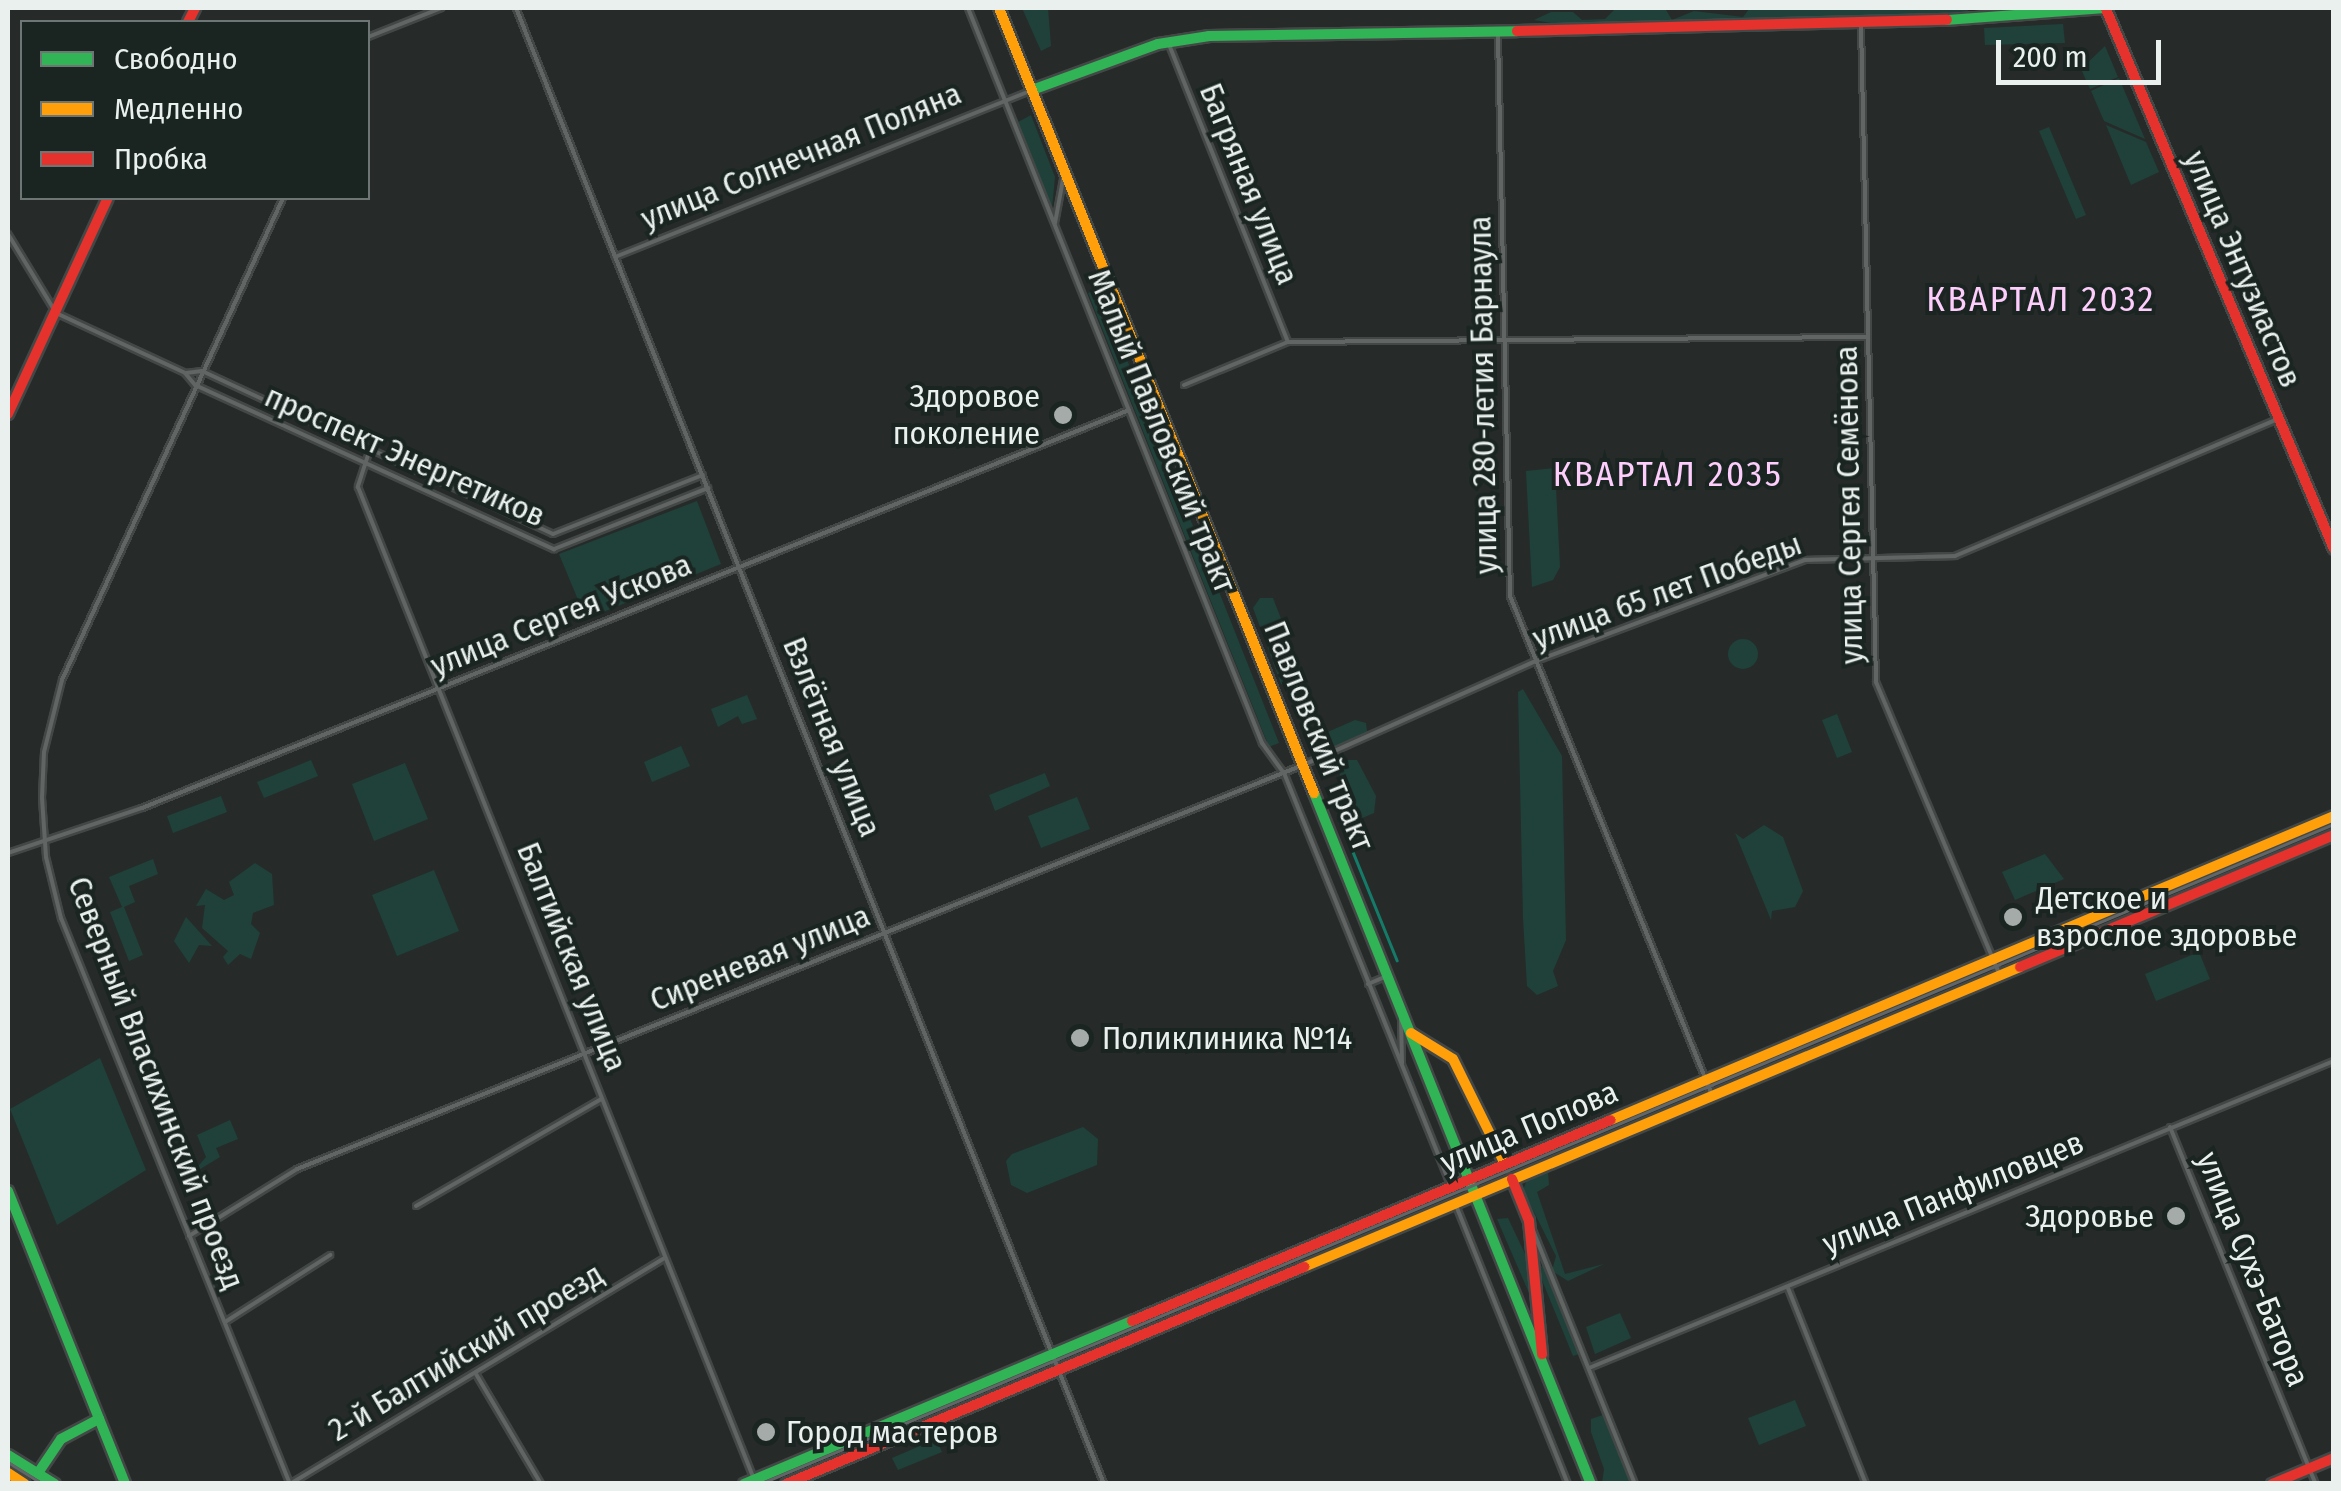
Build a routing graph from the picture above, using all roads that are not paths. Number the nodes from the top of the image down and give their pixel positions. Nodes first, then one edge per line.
1 (442, 8) edge
2 (516, 8) edge
3 (968, 8) edge
4 (999, 8) edge
5 (2106, 8) edge
6 (1861, 26) junction
7 (1498, 30) junction
8 (370, 36) edge
9 (1168, 42) junction
10 (1032, 90) junction
11 (1006, 100) junction
12 (1065, 171) junction
13 (107, 200) edge
14 (282, 200) edge
15 (1055, 223) junction
16 (8, 234) edge
17 (616, 257) junction
18 (56, 313) junction
19 (1868, 336) junction
20 (1503, 340) junction
21 (1288, 342) junction
22 (202, 370) junction
23 (185, 373) junction
24 (195, 385) junction
25 (1184, 385) dead end
26 (1129, 410) junction
27 (8, 414) edge
28 (2278, 419) junction
29 (370, 449) junction
30 (364, 462) junction
31 (703, 475) junction
32 (708, 488) junction
33 (634, 502) junction
34 (639, 515) junction
35 (2334, 549) edge
36 (1871, 558) junction
37 (740, 568) junction
38 (1536, 662) junction
39 (437, 688) junction
40 (1304, 766) junction
41 (1284, 773) junction
42 (2334, 816) edge
43 (2334, 835) edge
44 (45, 844) junction
45 (8, 853) edge
46 (886, 932) junction
47 (1994, 959) junction
48 (2000, 974) junction
49 (1388, 976) junction
50 (1368, 984) junction
51 (1400, 1007) junction
52 (1411, 1033) junction
53 (584, 1054) junction
54 (2334, 1060) edge
55 (1402, 1068) junction
56 (1704, 1081) junction
57 (1712, 1095) junction
58 (601, 1099) junction
59 (1631, 1112) junction
60 (1637, 1126) junction
61 (2170, 1127) junction
62 (1505, 1164) junction
63 (1469, 1179) junction
64 (1512, 1179) junction
65 (1451, 1187) junction
66 (8, 1191) edge
67 (1476, 1194) junction
68 (1455, 1203) junction
69 (416, 1206) dead end
70 (1529, 1221) junction
71 (189, 1236) junction
72 (1294, 1253) junction
73 (330, 1255) dead end
74 (665, 1258) junction
75 (1301, 1268) junction
76 (1787, 1286) junction
77 (225, 1322) junction
78 (1056, 1352) junction
79 (1062, 1368) junction
80 (1589, 1368) junction
81 (1546, 1370) junction
82 (476, 1374) junction
83 (99, 1419) junction
84 (8, 1455) edge
85 (2334, 1458) edge
86 (2310, 1468) junction
87 (8, 1473) edge
88 (38, 1473) junction
89 (751, 1482) edge
90 (24, 1484) edge
91 (54, 1484) edge
92 (124, 1484) edge
93 (290, 1484) edge
94 (541, 1484) edge
95 (786, 1484) edge
96 (1104, 1484) edge
97 (1568, 1484) edge
98 (1591, 1484) edge
99 (1635, 1484) edge
100 (1866, 1484) edge
101 (2272, 1484) edge
102 (2316, 1484) edge

1 - 8 street
2 - 17 street, Взлётная улица
3 - 11 street
4 - 10 main road, Павловский тракт
5 - 6 main road
5 - 28 main road, улица Энтузиастов
6 - 7 main road
6 - 19 street, улица Сергея Семёнова
7 - 9 main road
7 - 20 street, улица 280-летия Барнаула
9 - 10 main road
9 - 21 street, Багряная улица
10 - 11 street, улица Солнечная Поляна
10 - 12 main road, Павловский тракт
11 - 15 street, Малый Павловский тракт
11 - 17 street, улица Солнечная Поляна
12 - 15 street
12 - 40 main road, Павловский тракт
13 - 18 main road
14 - 22 street, Северный Власихинский проезд
15 - 26 street, Малый Павловский тракт
16 - 18 street
17 - 31 street, Взлётная улица
18 - 23 street
18 - 27 main road
19 - 20 street
19 - 36 street, улица Сергея Семёнова
20 - 21 street
20 - 38 street, улица 280-летия Барнаула
21 - 25 street
22 - 23 street
22 - 24 street, Северный Власихинский проезд
22 - 29 street, проспект Энергетиков
23 - 24 street
24 - 30 street, проспект Энергетиков
24 - 44 street, Северный Власихинский проезд
26 - 37 street, улица Сергея Ускова
26 - 41 street, Малый Павловский тракт
28 - 35 main road, улица Энтузиастов
28 - 36 street, улица 65 лет Победы
29 - 30 street, Балтийская улица
29 - 33 street, проспект Энергетиков
30 - 34 street, проспект Энергетиков
30 - 39 street, Балтийская улица
31 - 32 street, Взлётная улица
31 - 33 street, проспект Энергетиков
32 - 34 street, проспект Энергетиков
32 - 37 street, Взлётная улица
33 - 34 street
36 - 38 street, улица 65 лет Победы
36 - 47 street, улица Сергея Семёнова
37 - 39 street, улица Сергея Ускова
37 - 46 street, Взлётная улица
38 - 40 street, улица 65 лет Победы
38 - 56 street, улица 280-летия Барнаула
39 - 44 street, улица Сергея Ускова
39 - 53 street, Балтийская улица
40 - 41 street, Сиреневая улица
40 - 49 main road, Павловский тракт
41 - 46 street, Сиреневая улица
41 - 50 street, Малый Павловский тракт
42 - 47 main road, улица Попова
43 - 48 main road, улица Попова
44 - 45 street, улица Сергея Ускова
44 - 71 street, Северный Власихинский проезд
46 - 53 street, Сиреневая улица
46 - 78 street, Взлётная улица
47 - 48 street, улица Сергея Семёнова
47 - 56 main road, улица Попова
48 - 57 main road, улица Попова
49 - 50 street
49 - 51 main road, Павловский тракт
50 - 55 street, Малый Павловский тракт
51 - 52 main road, Павловский тракт
51 - 55 street
52 - 62 main road
52 - 63 main road, Павловский тракт
53 - 58 street, Балтийская улица
53 - 71 street, Сиреневая улица
54 - 61 street, улица Панфиловцев
55 - 65 street, Малый Павловский тракт
56 - 57 street, улица 280-летия Барнаула
56 - 59 main road, улица Попова
57 - 60 main road, улица Попова
58 - 69 street
58 - 74 street, Балтийская улица
59 - 60 main road
59 - 62 main road, улица Попова
60 - 64 main road, улица Попова
61 - 76 street, улица Панфиловцев
61 - 86 street, улица Сухэ-Батора
62 - 63 main road, улица Попова
63 - 65 main road, улица Попова
63 - 67 main road, Павловский тракт
64 - 67 main road, улица Попова
64 - 70 main road
65 - 72 main road, улица Попова
66 - 83 main road
67 - 68 main road, улица Попова
67 - 81 main road, Павловский тракт
68 - 75 main road, улица Попова
68 - 97 street
70 - 80 street
70 - 81 main road
71 - 77 street, Северный Власихинский проезд
72 - 75 main road
72 - 78 main road, улица Попова
73 - 77 street
74 - 82 street, 2-й Балтийский проезд
74 - 89 street, Балтийская улица
75 - 79 main road, улица Попова
76 - 80 street, улица Панфиловцев
76 - 100 street
77 - 93 street, Северный Власихинский проезд
78 - 79 street, Взлётная улица
78 - 89 main road, улица Попова
79 - 95 main road, улица Попова
79 - 96 street, Взлётная улица
80 - 99 street
81 - 98 main road, Павловский тракт
82 - 93 street, 2-й Балтийский проезд
82 - 94 street
83 - 88 main road
83 - 92 main road
84 - 88 main road
85 - 86 main road
86 - 101 main road
86 - 102 street, улица Сухэ-Батора
87 - 90 main road
88 - 91 main road

